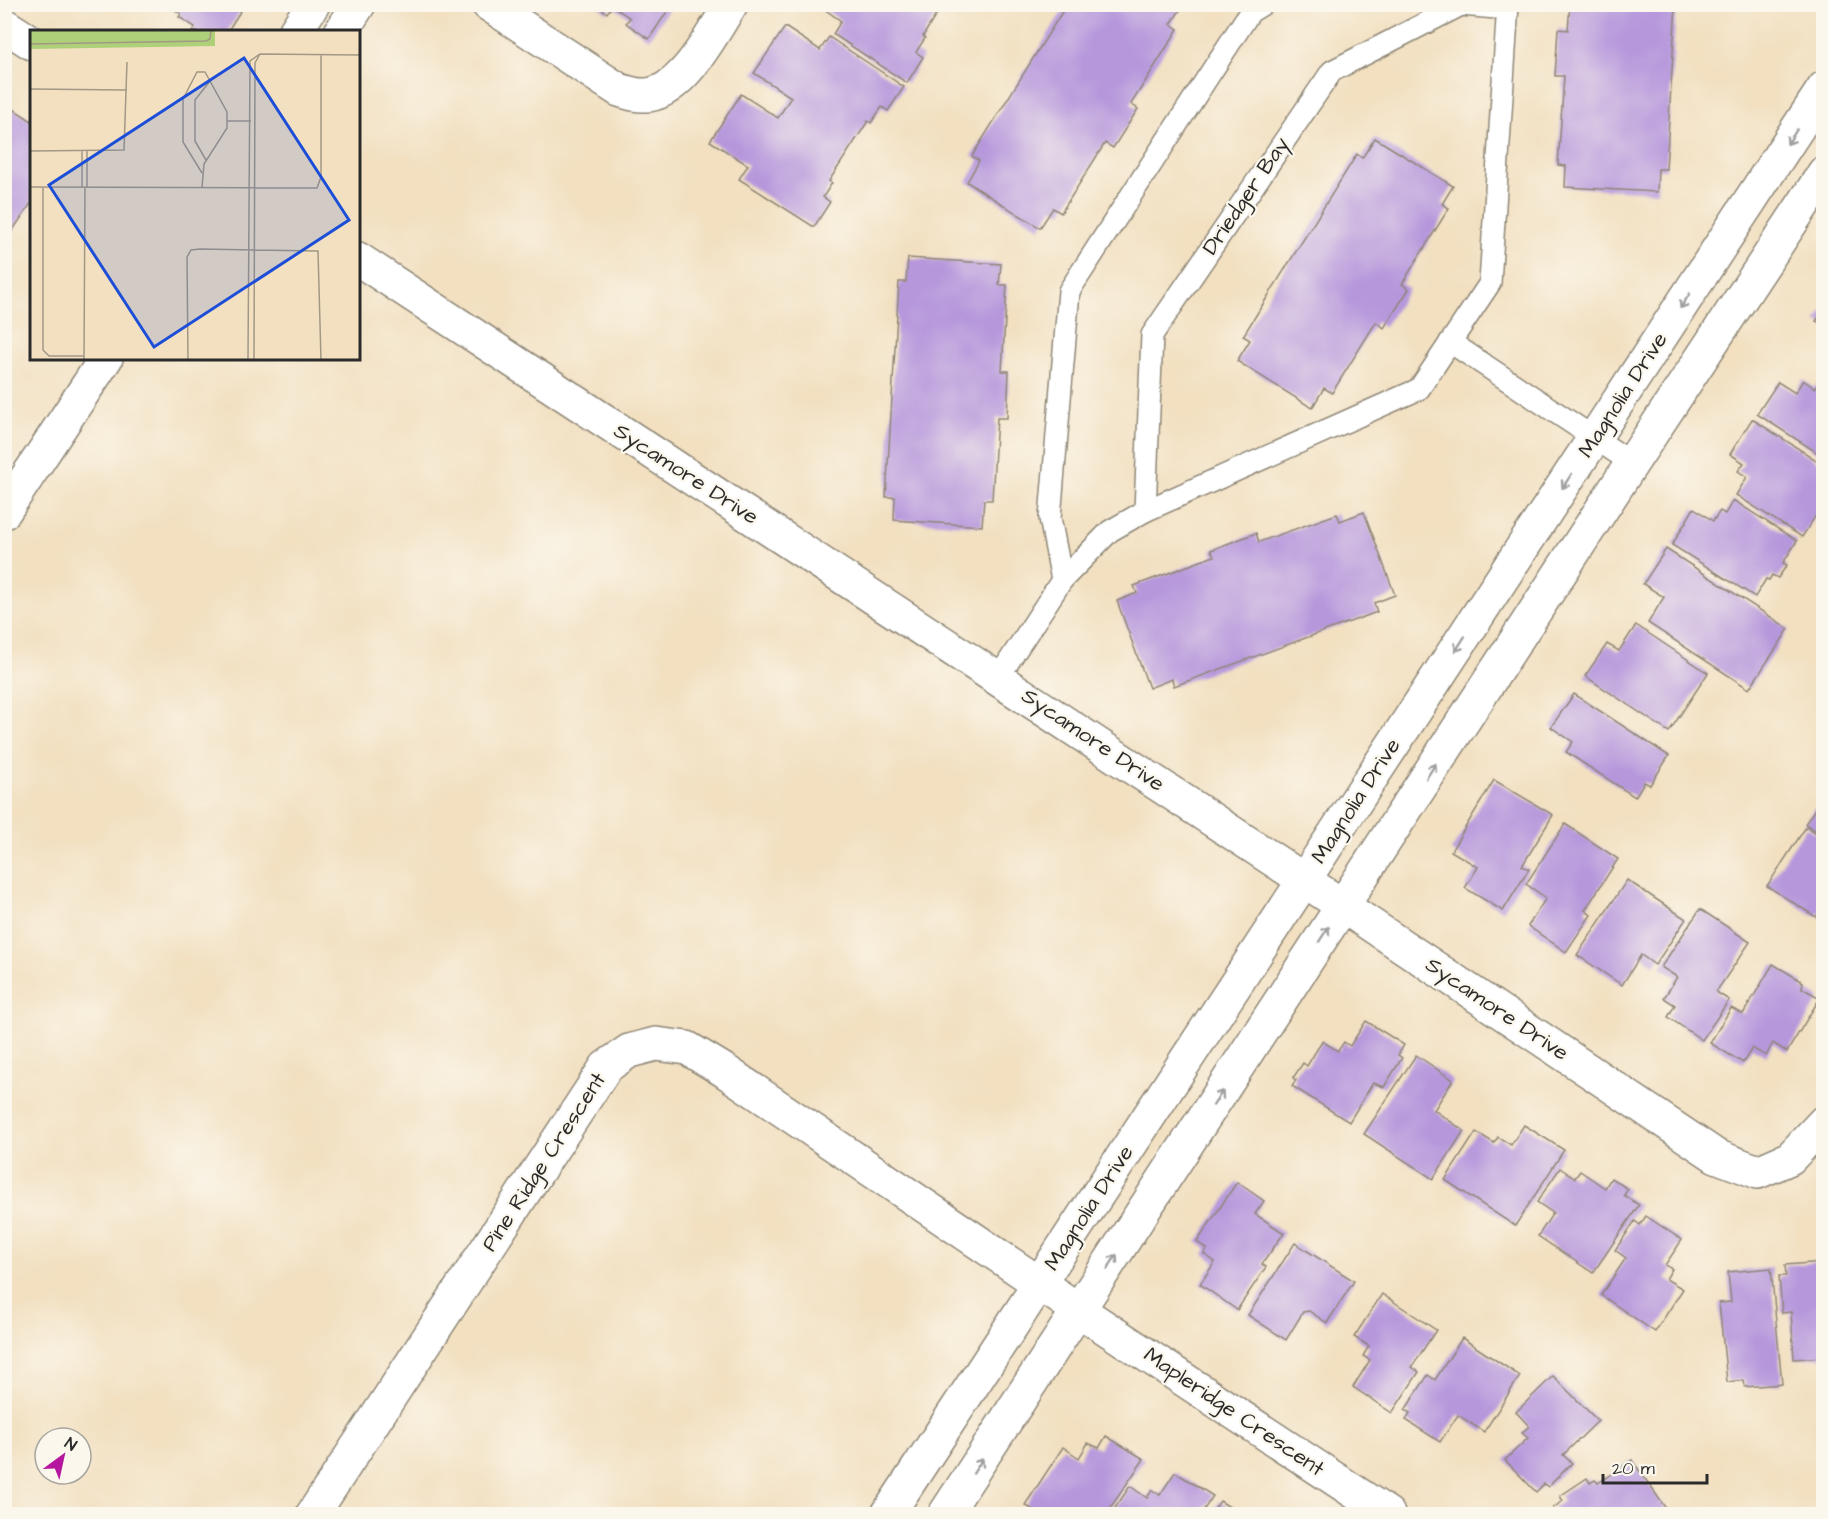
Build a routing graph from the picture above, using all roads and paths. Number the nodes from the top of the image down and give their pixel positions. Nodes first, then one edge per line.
1 (313, 4) edge
2 (359, 4) edge
3 (488, 4) edge
4 (731, 4) edge
5 (1263, 4) edge
6 (1508, 7) edge
7 (4, 25) edge
8 (296, 30) edge
9 (342, 30) edge
10 (30, 42) edge
11 (1824, 88) edge
12 (1824, 173) edge
13 (360, 260) edge
14 (1450, 342) junction
15 (105, 360) edge
16 (1595, 440) junction
17 (1632, 463) junction
18 (1145, 511) junction
19 (4, 512) edge
20 (1062, 580) junction
21 (998, 678) junction
22 (1304, 880) junction
23 (1343, 906) junction
24 (1824, 1122) edge
25 (1040, 1282) junction
26 (1080, 1311) junction
27 (313, 1515) edge
28 (888, 1515) edge
29 (945, 1515) edge
30 (1388, 1515) edge

1 - 8 street
2 - 9 street
3 - 4 street
5 - 20 lane
6 - 14 lane, Driedger Bay
6 - 18 lane, Driedger Bay
7 - 10 street
11 -> 16 street, Magnolia Drive
12 - 17 street, Magnolia Drive
13 - 21 street, Sycamore Drive
14 - 16 lane
14 - 18 lane, Driedger Bay
15 - 19 street
16 - 17 lane
16 -> 22 street, Magnolia Drive
23 -> 17 street, Magnolia Drive
18 - 20 lane, Driedger Bay
20 - 21 lane, Driedger Bay
21 - 22 street, Sycamore Drive
22 - 23 street, Sycamore Drive
22 - 25 street, Magnolia Drive
23 - 24 street, Sycamore Drive
26 -> 23 street, Magnolia Drive
25 - 26 street, Pine Ridge Crescent
25 - 27 street, Pine Ridge Crescent
25 - 28 street, Magnolia Drive
29 -> 26 street, Magnolia Drive
26 - 30 street, Mapleridge Crescent

